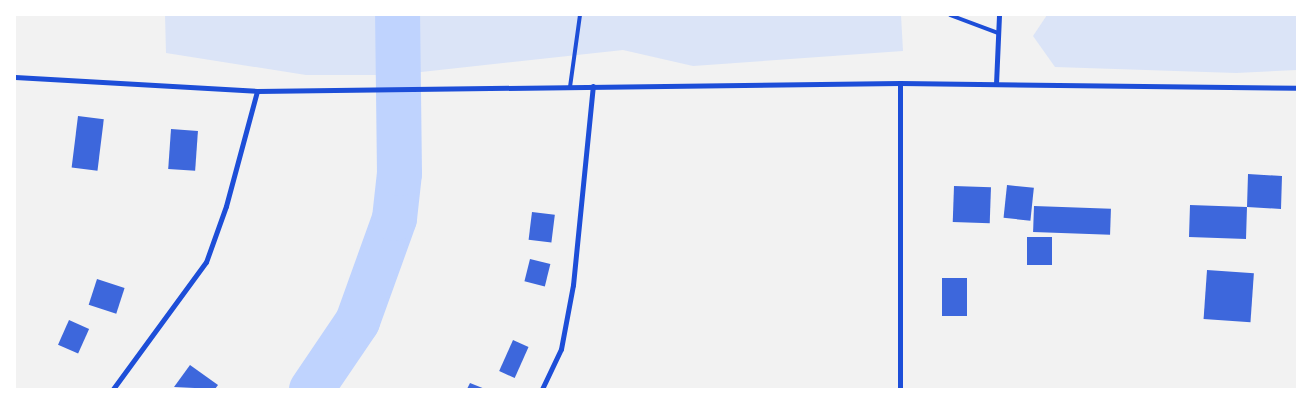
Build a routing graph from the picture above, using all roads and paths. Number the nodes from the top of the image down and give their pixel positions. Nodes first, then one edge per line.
1 (580, 15) edge
2 (950, 15) edge
3 (999, 15) edge
4 (998, 33) junction
5 (15, 77) edge
6 (900, 83) junction
7 (996, 84) junction
8 (593, 86) junction
9 (570, 87) junction
10 (1297, 88) edge
11 (258, 91) junction
12 (113, 389) edge
13 (542, 389) edge
14 (900, 389) edge

1 - 9 lane
2 - 4 lane
3 - 4 street
4 - 7 street
5 - 11 street
6 - 7 street
6 - 8 street
6 - 14 street
7 - 10 street
8 - 9 street
8 - 13 street
9 - 11 street
11 - 12 street

